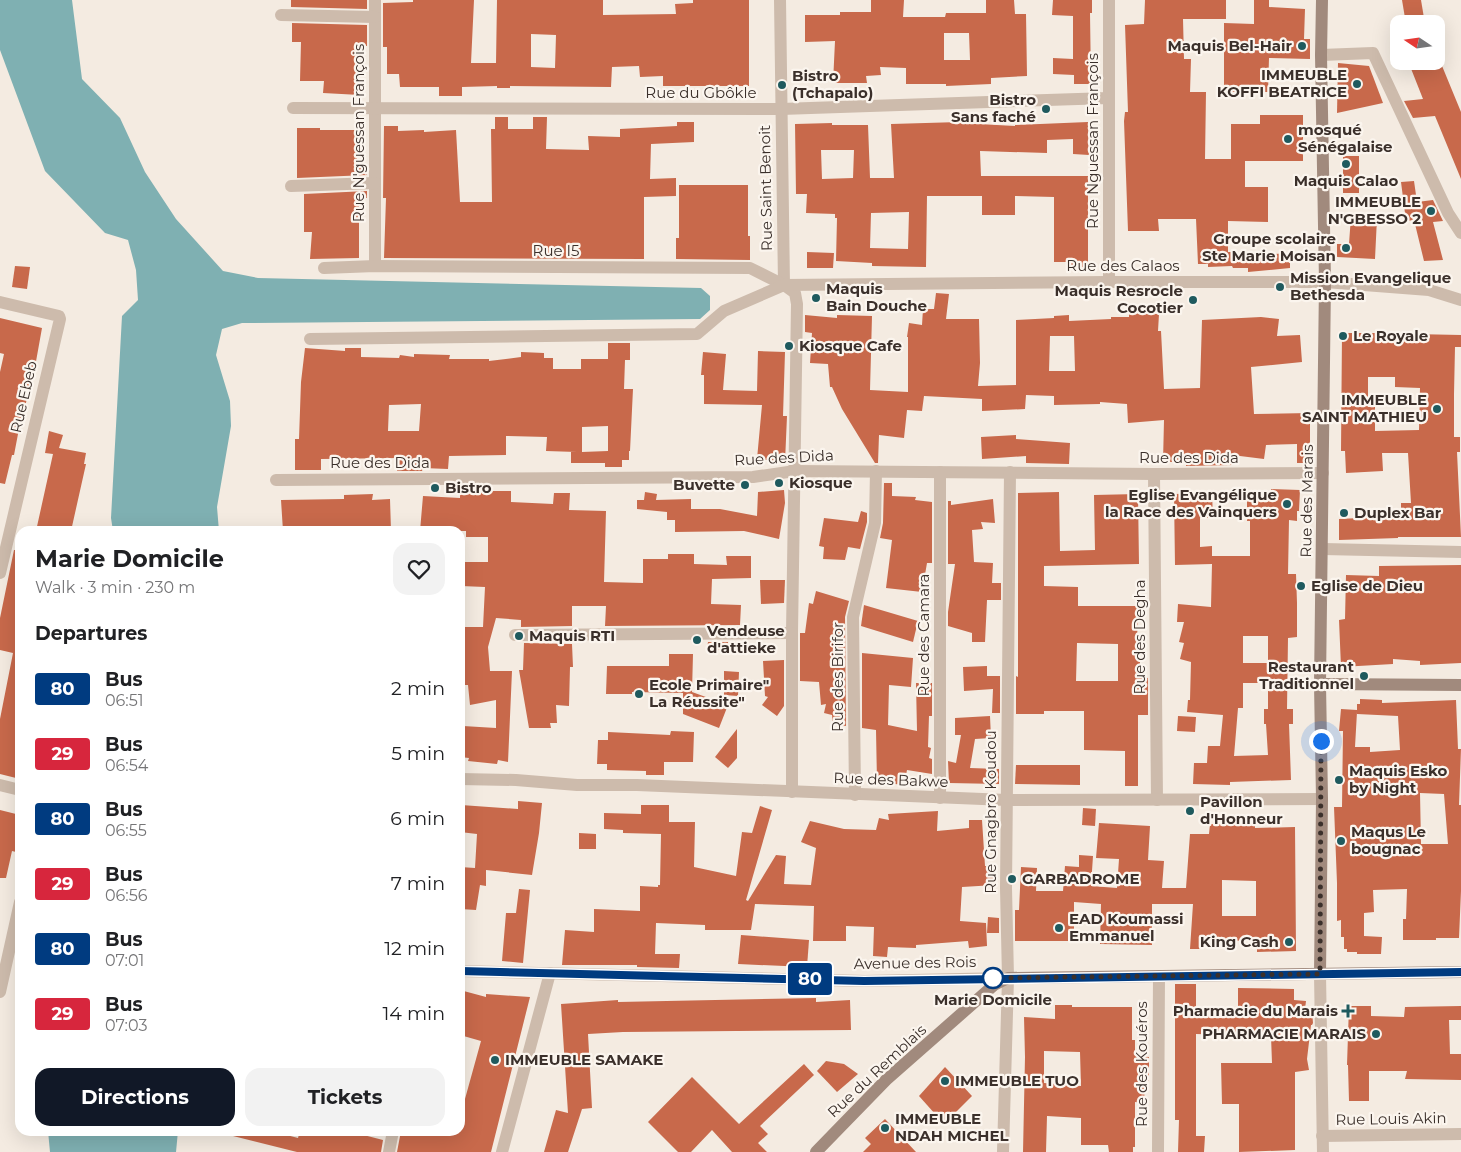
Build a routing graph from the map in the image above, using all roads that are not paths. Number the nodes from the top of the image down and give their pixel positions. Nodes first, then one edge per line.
1 (375, 0) edge
2 (780, 0) edge
3 (1109, 0) edge
4 (1322, 0) edge
5 (281, 15) dead end
6 (375, 16) junction
7 (1321, 55) junction
8 (1109, 98) junction
9 (293, 108) dead end
10 (375, 109) junction
11 (781, 109) junction
12 (374, 183) junction
13 (290, 186) dead end
14 (1461, 233) edge
15 (375, 266) junction
16 (324, 268) dead end
17 (1109, 282) junction
18 (1325, 282) junction
19 (784, 285) junction
20 (1461, 300) edge
21 (0, 302) edge
22 (310, 339) dead end
23 (795, 471) junction
24 (876, 471) junction
25 (940, 472) junction
26 (1010, 472) junction
27 (1323, 473) junction
28 (1154, 474) junction
29 (276, 480) dead end
30 (1322, 549) junction
31 (1461, 552) edge
32 (0, 573) edge
33 (792, 633) junction
34 (516, 635) dead end
35 (1320, 684) junction
36 (1461, 685) edge
37 (465, 779) edge
38 (0, 785) edge
39 (15, 789) edge
40 (792, 792) junction
41 (855, 794) junction
42 (940, 798) junction
43 (1322, 799) junction
44 (1007, 800) junction
45 (1157, 800) junction
46 (15, 924) edge
47 (465, 971) edge
48 (1461, 972) edge
49 (550, 973) junction
50 (1320, 974) junction
51 (1159, 976) junction
52 (1008, 978) junction
53 (0, 992) edge
54 (1461, 1134) edge
55 (393, 1136) edge
56 (1322, 1136) junction
57 (389, 1152) edge
58 (502, 1152) edge
59 (816, 1152) edge
60 (1003, 1152) edge
61 (1158, 1152) edge
62 (1322, 1152) edge

1 - 6 street, Rue N'guessan François
2 - 11 street, Rue Saint Benoit
3 - 8 street, Rue Nguessan François
4 - 7 street, Rue des Marais
5 - 6 street
6 - 10 street, Rue N'guessan François
7 - 14 street
7 - 18 street, Rue des Marais
8 - 11 street, Rue du Gbôkle
8 - 17 street, Rue Nguessan François
9 - 10 street, Rue du Gbôkle
10 - 11 street, Rue du Gbôkle
10 - 12 street, Rue N'guessan François
11 - 19 street, Rue Saint Benoit
12 - 13 street
12 - 15 street, Rue N'guessan François
15 - 16 street, Rue I5
15 - 19 street, Rue I5
17 - 18 street, Rue des Calaos
17 - 19 street, Rue des Calaos
18 - 20 street, Rue des Calaos
18 - 27 street, Rue des Marais
19 - 22 street
19 - 23 street
21 - 32 street, Rue Ebeb
23 - 24 street, Rue des Dida
23 - 29 street, Rue des Dida
23 - 33 street
24 - 25 street, Rue des Dida
24 - 41 street, Rue des Birifor
25 - 26 street, Rue des Dida
25 - 42 street, Rue des Camara
26 - 28 street, Rue des Dida
26 - 44 street, Rue Gnagbro Koudou
27 - 28 street, Rue des Dida
27 - 30 street, Rue des Marais
28 - 45 street, Rue des Degha
30 - 31 street
30 - 35 street, Rue des Marais
33 - 34 street
33 - 40 street
35 - 36 street
35 - 43 street, Rue des Marais
37 - 40 street, Rue des Bakwe
38 - 39 street
40 - 41 street, Rue des Bakwe
41 - 42 street, Rue des Bakwe
42 - 44 street, Rue des Bakwe
43 - 45 street, Rue des Bakwe
43 - 50 street, Rue des Marais
44 - 45 street, Rue des Bakwe
44 - 52 street, Rue Gnagbro Koudou
46 - 53 street
47 - 49 street, Avenue des Rois
48 - 50 street, Avenue des Rois
49 - 52 street, Avenue des Rois
49 - 58 street
50 - 51 street, Avenue des Rois
50 - 56 street, Rue des Marais
51 - 52 street, Avenue des Rois
51 - 61 street, Rue des Kouéros
52 - 59 street, Rue du Remblais
52 - 60 street, Rue Gnagbro Koudou
54 - 56 street, Rue Louis Akin
55 - 57 street
56 - 62 street, Rue des Marais

